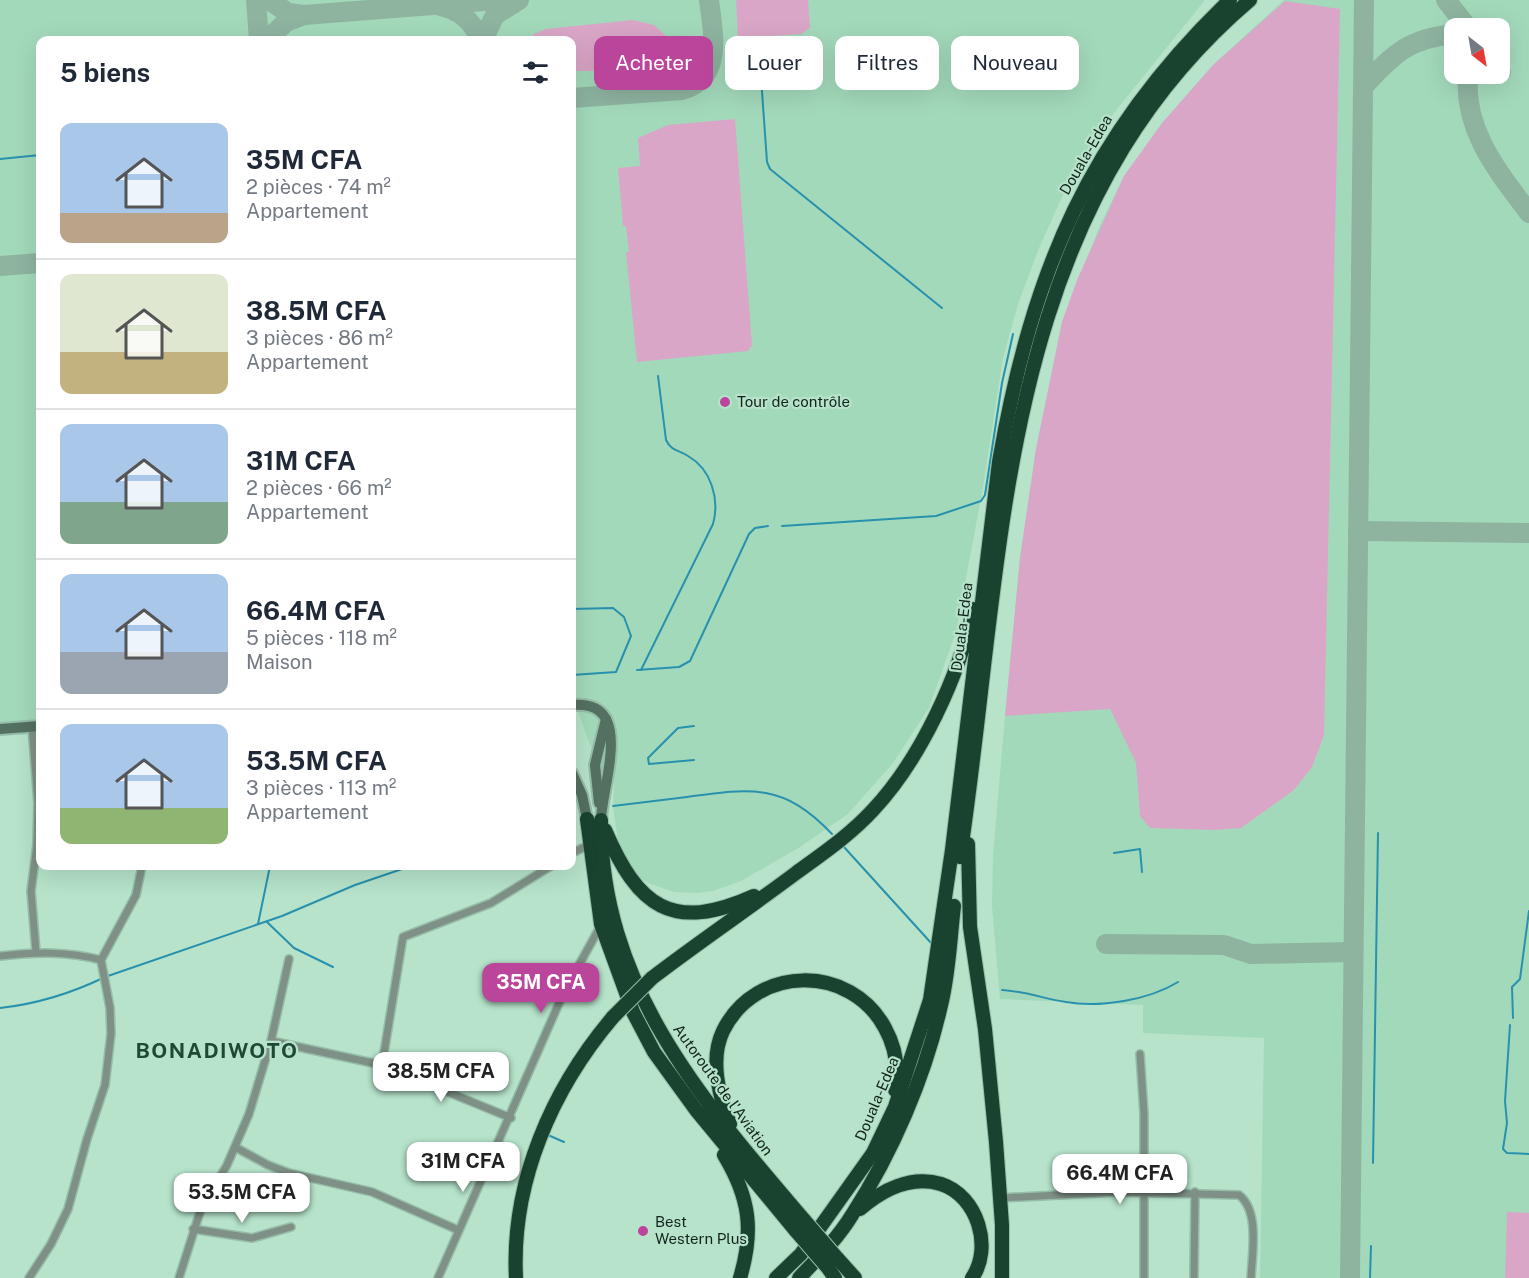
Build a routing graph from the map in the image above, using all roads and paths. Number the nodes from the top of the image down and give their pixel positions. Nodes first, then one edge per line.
1 (1230, 0) edge
2 (1250, 0) edge
3 (992, 515) junction
4 (576, 705) edge
5 (36, 726) edge
6 (0, 729) edge
7 (576, 785) edge
8 (968, 808) junction
9 (596, 816) junction
10 (596, 843) junction
11 (576, 852) edge
12 (36, 862) edge
13 (141, 870) edge
14 (544, 870) edge
15 (782, 884) junction
16 (601, 924) junction
17 (36, 952) junction
18 (0, 956) edge
19 (289, 959) dead end
20 (101, 960) junction
21 (271, 1041) junction
22 (1140, 1054) dead end
23 (381, 1065) junction
24 (696, 1110) junction
25 (511, 1118) junction
26 (738, 1143) junction
27 (235, 1147) junction
28 (873, 1153) junction
29 (1144, 1192) junction
30 (1195, 1192) junction
31 (1000, 1198) junction
32 (852, 1216) junction
33 (801, 1226) junction
34 (291, 1227) dead end
35 (193, 1229) junction
36 (458, 1230) junction
37 (834, 1268) edge
38 (29, 1278) edge
39 (179, 1278) edge
40 (438, 1278) edge
41 (516, 1278) edge
42 (740, 1278) edge
43 (776, 1278) edge
44 (799, 1278) edge
45 (855, 1278) edge
46 (972, 1278) edge
47 (1002, 1278) edge
48 (1144, 1278) edge
49 (1194, 1278) edge
50 (1251, 1278) edge

1 - 3 highway, Douala-Edea
2 - 8 highway, Douala-Edea
3 - 15 highway
3 - 28 highway, Douala-Edea
4 - 9 street
5 - 6 street
7 - 9 street, Autoroute de l'Aviation
8 - 31 highway
8 - 32 highway, Douala-Edea
9 - 10 highway, Autoroute de l'Aviation
9 - 15 highway
10 - 11 street
10 - 16 highway, Autoroute de l'Aviation
10 - 26 highway, Autoroute de l'Aviation
12 - 17 street
13 - 20 street
14 - 23 street
15 - 41 highway, bridge
16 - 24 highway, Autoroute de l'Aviation
16 - 25 street
17 - 18 street
17 - 20 street
19 - 21 street
20 - 38 street
21 - 23 street
21 - 27 street
22 - 29 street
23 - 25 street
24 - 33 highway, Autoroute de l'Aviation
24 - 42 highway
25 - 36 street
26 - 28 highway
26 - 33 highway, Autoroute de l'Aviation
27 - 35 street
27 - 36 street
28 - 43 highway, Douala-Edea
29 - 30 street
29 - 31 street
29 - 48 street
30 - 49 street
30 - 50 street
31 - 47 highway
32 - 44 highway, Douala-Edea
32 - 46 highway
33 - 37 highway, Autoroute de l'Aviation, bridge
34 - 35 street
35 - 39 street
36 - 40 street
37 - 45 highway, Autoroute de l'Aviation

